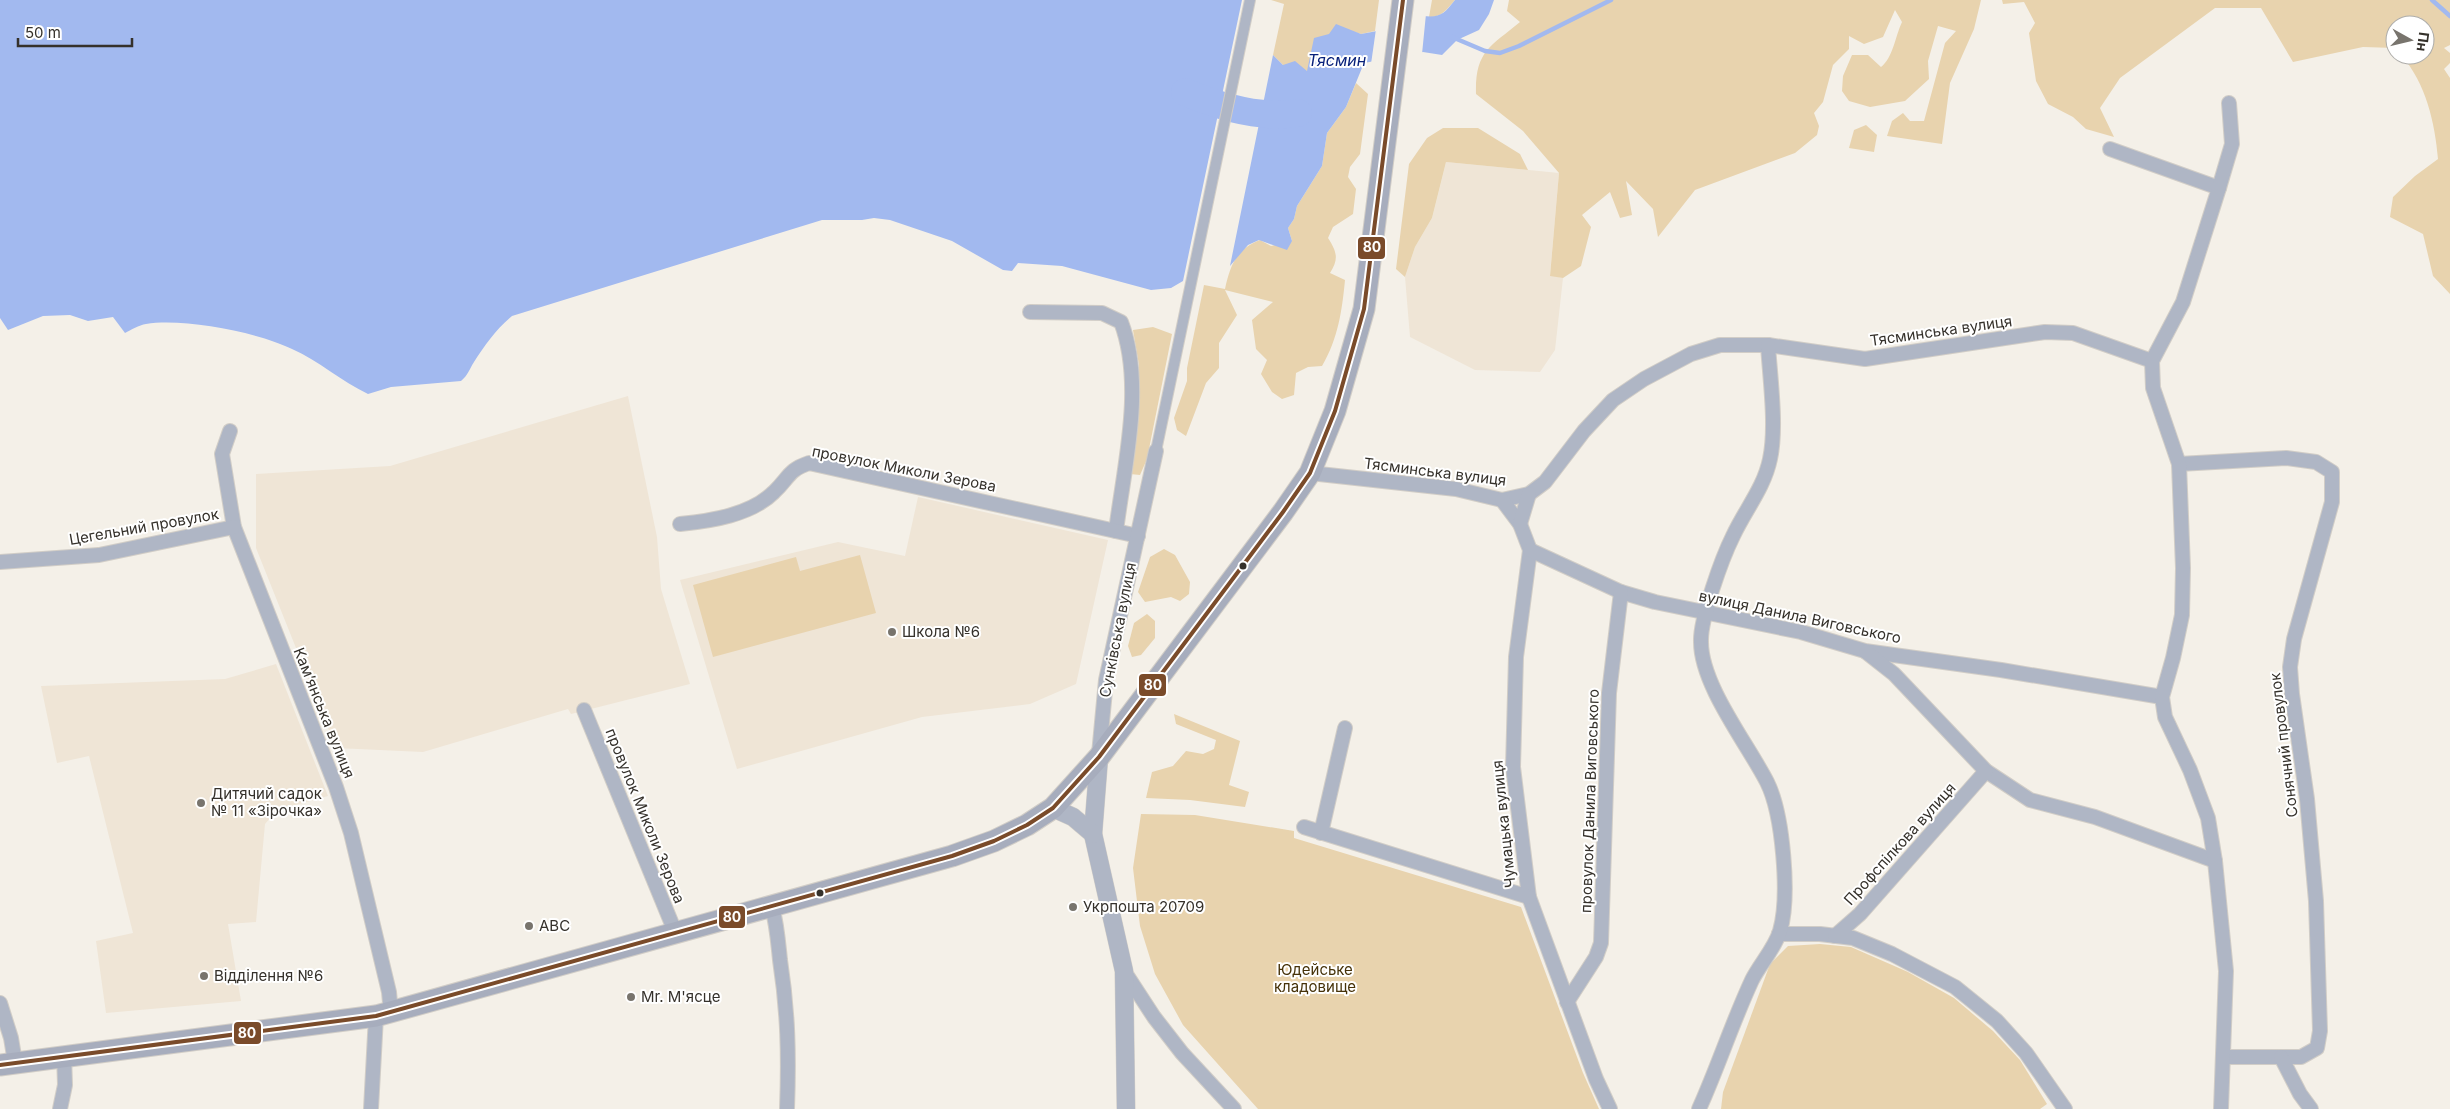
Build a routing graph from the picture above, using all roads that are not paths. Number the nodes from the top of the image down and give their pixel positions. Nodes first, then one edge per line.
1 (1250, 0) edge
2 (1402, 0) edge
3 (2229, 103) dead end
4 (2110, 149) dead end
5 (2219, 188) junction
6 (1030, 312) dead end
7 (1768, 345) junction
8 (2152, 361) junction
9 (230, 431) dead end
10 (1156, 450) joint
11 (2179, 464) junction
12 (1310, 473) junction
13 (1529, 494) junction
14 (1502, 500) junction
15 (680, 524) dead end
16 (1520, 524) junction
17 (234, 527) junction
18 (1116, 531) junction
19 (1138, 536) junction
20 (1530, 550) junction
21 (0, 562) edge
22 (1621, 592) junction
23 (1705, 613) junction
24 (1865, 652) junction
25 (2162, 697) junction
26 (584, 710) dead end
27 (1344, 728) dead end
28 (1099, 757) junction
29 (1986, 771) junction
30 (1053, 808) junction
31 (1304, 827) dead end
32 (1321, 832) junction
33 (1093, 834) junction
34 (2215, 861) junction
35 (1529, 897) junction
36 (772, 907) junction
37 (676, 934) junction
38 (1780, 934) junction
39 (1835, 936) junction
40 (1124, 971) junction
41 (1567, 1002) junction
42 (0, 1003) edge
43 (383, 1015) junction
44 (64, 1055) junction
45 (2224, 1057) junction
46 (2281, 1057) junction
47 (8, 1063) edge
48 (60, 1109) edge
49 (371, 1109) edge
50 (787, 1109) edge
51 (1126, 1109) edge
52 (1234, 1109) edge
53 (1610, 1109) edge
54 (1699, 1109) edge
55 (2065, 1109) edge
56 (2221, 1109) edge
57 (2311, 1109) edge

1 - 10 street
2 - 12 main road
3 - 5 street
4 - 5 street
5 - 8 street
6 - 18 street
7 - 8 street, Тясминська вулиця
7 - 13 street, Тясминська вулиця
7 - 23 street
8 - 11 street
9 - 17 street, Камʼянська вулиця
10 - 19 street, Сунківська вулиця
11 - 25 street
11 - 46 street, Сонячний провулок
12 - 14 street, Тясминська вулиця
12 - 28 main road
13 - 14 street, Тясминська вулиця
13 - 16 street
14 - 16 street, Чумацька вулиця
15 - 18 street, провулок Миколи Зерова
16 - 20 street, Чумацька вулиця
17 - 21 street, Цегельний провулок
17 - 43 street, Камʼянська вулиця
18 - 19 street, провулок Миколи Зерова
19 - 28 street, Сунківська вулиця
20 - 22 street, вулиця Данила Виговського
20 - 35 street, Чумацька вулиця
22 - 23 street, вулиця Данила Виговського
22 - 41 street, провулок Данила Виговського
23 - 24 street, вулиця Данила Виговського
23 - 38 street
24 - 25 street, вулиця Данила Виговського
24 - 29 street
25 - 34 street
26 - 37 street, провулок Миколи Зерова
27 - 32 street
28 - 30 main road
28 - 33 street, Сунківська вулиця
29 - 34 street
29 - 39 street, Профспілкова вулиця
30 - 33 street
30 - 36 main road
31 - 32 street
32 - 35 street
33 - 40 street, Сунківська вулиця
34 - 45 street
35 - 41 street, Чумацька вулиця
36 - 37 main road
36 - 50 street
37 - 43 main road
38 - 39 street
38 - 54 street
39 - 55 street
40 - 51 street, Сунківська вулиця
40 - 52 street
41 - 53 street, Чумацька вулиця
42 - 47 street
43 - 44 main road
43 - 49 street, Камʼянська вулиця
44 - 47 main road
44 - 48 street
45 - 46 street, Сонячний провулок
45 - 56 street
46 - 57 street

